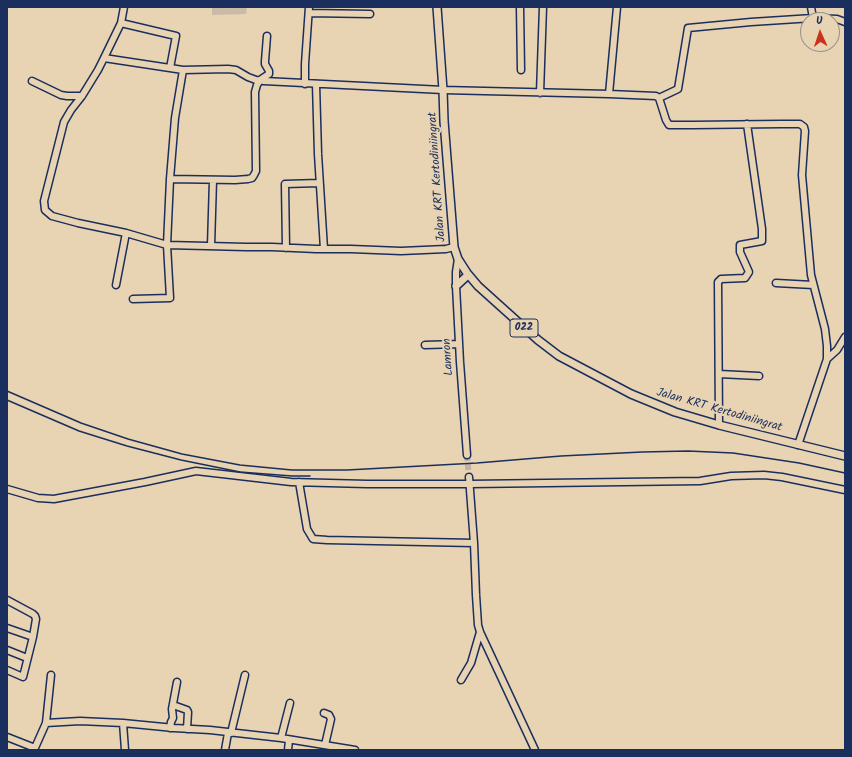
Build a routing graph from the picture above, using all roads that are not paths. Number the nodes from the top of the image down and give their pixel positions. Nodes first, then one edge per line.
1 (124, 7) edge
2 (437, 7) edge
3 (520, 7) edge
4 (543, 7) edge
5 (617, 7) edge
6 (309, 10) edge
7 (370, 14) dead end
8 (800, 19) edge
9 (121, 23) junction
10 (267, 36) dead end
11 (104, 58) junction
12 (170, 68) junction
13 (183, 70) junction
14 (521, 70) dead end
15 (260, 80) junction
16 (32, 81) dead end
17 (305, 84) junction
18 (316, 84) junction
19 (443, 90) junction
20 (540, 92) junction
21 (609, 94) junction
22 (82, 96) junction
23 (659, 98) junction
24 (747, 124) junction
25 (170, 179) junction
26 (213, 180) junction
27 (319, 183) junction
28 (126, 232) junction
29 (167, 246) junction
30 (211, 246) junction
31 (454, 247) junction
32 (286, 248) junction
33 (324, 249) junction
34 (458, 259) junction
35 (468, 275) junction
36 (776, 283) dead end
37 (813, 284) junction
38 (116, 286) dead end
39 (456, 286) junction
40 (133, 299) dead end
41 (845, 337) edge
42 (459, 344) junction
43 (425, 345) dead end
44 (827, 359) junction
45 (719, 374) junction
46 (759, 376) dead end
47 (719, 425) junction
48 (798, 445) junction
49 (467, 455) tunnel mouth
50 (845, 456) edge
51 (469, 477) tunnel mouth
52 (299, 482) junction
53 (470, 484) junction
54 (7, 489) edge
55 (845, 490) edge
56 (474, 542) junction
57 (7, 600) edge
58 (7, 628) edge
59 (480, 632) junction
60 (33, 637) junction
61 (7, 650) edge
62 (28, 658) junction
63 (7, 670) edge
64 (51, 675) dead end
65 (246, 676) dead end
66 (462, 680) dead end
67 (176, 682) dead end
68 (290, 703) dead end
69 (173, 705) junction
70 (324, 713) dead end
71 (46, 723) junction
72 (123, 723) junction
73 (170, 728) junction
74 (187, 729) junction
75 (230, 733) junction
76 (7, 737) edge
77 (281, 738) junction
78 (289, 740) junction
79 (325, 745) junction
80 (35, 749) edge
81 (347, 749) edge
82 (126, 750) edge
83 (225, 750) edge
84 (288, 750) edge
85 (355, 750) edge
86 (535, 750) edge

1 - 9 street
2 - 19 main road, Jalan KRT Kertodiniingrat / 022
3 - 14 street
4 - 20 street
5 - 21 street
6 - 7 street
6 - 17 street
8 - 23 street
9 - 11 street
9 - 12 street
10 - 15 street
11 - 12 street
11 - 22 street
12 - 13 street
13 - 15 street
13 - 25 street
15 - 17 street
15 - 26 street
16 - 22 street
17 - 18 street
18 - 19 street
18 - 27 street
19 - 20 street
19 - 31 main road, Jalan KRT Kertodiniingrat / 022
20 - 21 street
21 - 23 street
22 - 28 street
23 - 24 street
24 - 37 street
24 - 45 street
25 - 26 street
25 - 29 street
26 - 30 street
27 - 32 street
27 - 33 street
28 - 29 street
28 - 38 street
29 - 30 street
29 - 40 street
30 - 32 street
31 - 33 street
31 - 34 main road, Jalan KRT Kertodiniingrat / 022
32 - 33 street
34 - 35 main road, Jalan KRT Kertodiniingrat / 022
34 - 39 street, Lamron
35 - 39 main road
35 - 47 main road, Jalan KRT Kertodiniingrat / 022
36 - 37 street
37 - 44 street
39 - 42 street, Lamron
41 - 44 street
42 - 43 street
42 - 49 street, Lamron
44 - 48 street
45 - 46 street
45 - 47 street
47 - 48 main road, Jalan KRT Kertodiniingrat / 022
48 - 50 main road, Jalan KRT Kertodiniingrat / 022
51 - 53 street
52 - 53 street
52 - 54 street
52 - 56 street
53 - 55 street
53 - 56 street
56 - 59 street
57 - 60 street
58 - 60 street
59 - 66 street
59 - 86 street
60 - 62 street
61 - 62 street
62 - 63 street
64 - 71 street
65 - 75 street
67 - 69 street
68 - 77 street
69 - 73 street
69 - 74 street
70 - 79 street
71 - 72 street
71 - 80 street
72 - 73 street
72 - 82 street
73 - 74 street
74 - 75 street
75 - 77 street
75 - 83 street
76 - 80 street
77 - 78 street
78 - 79 street
78 - 84 street
79 - 81 street
81 - 85 street

